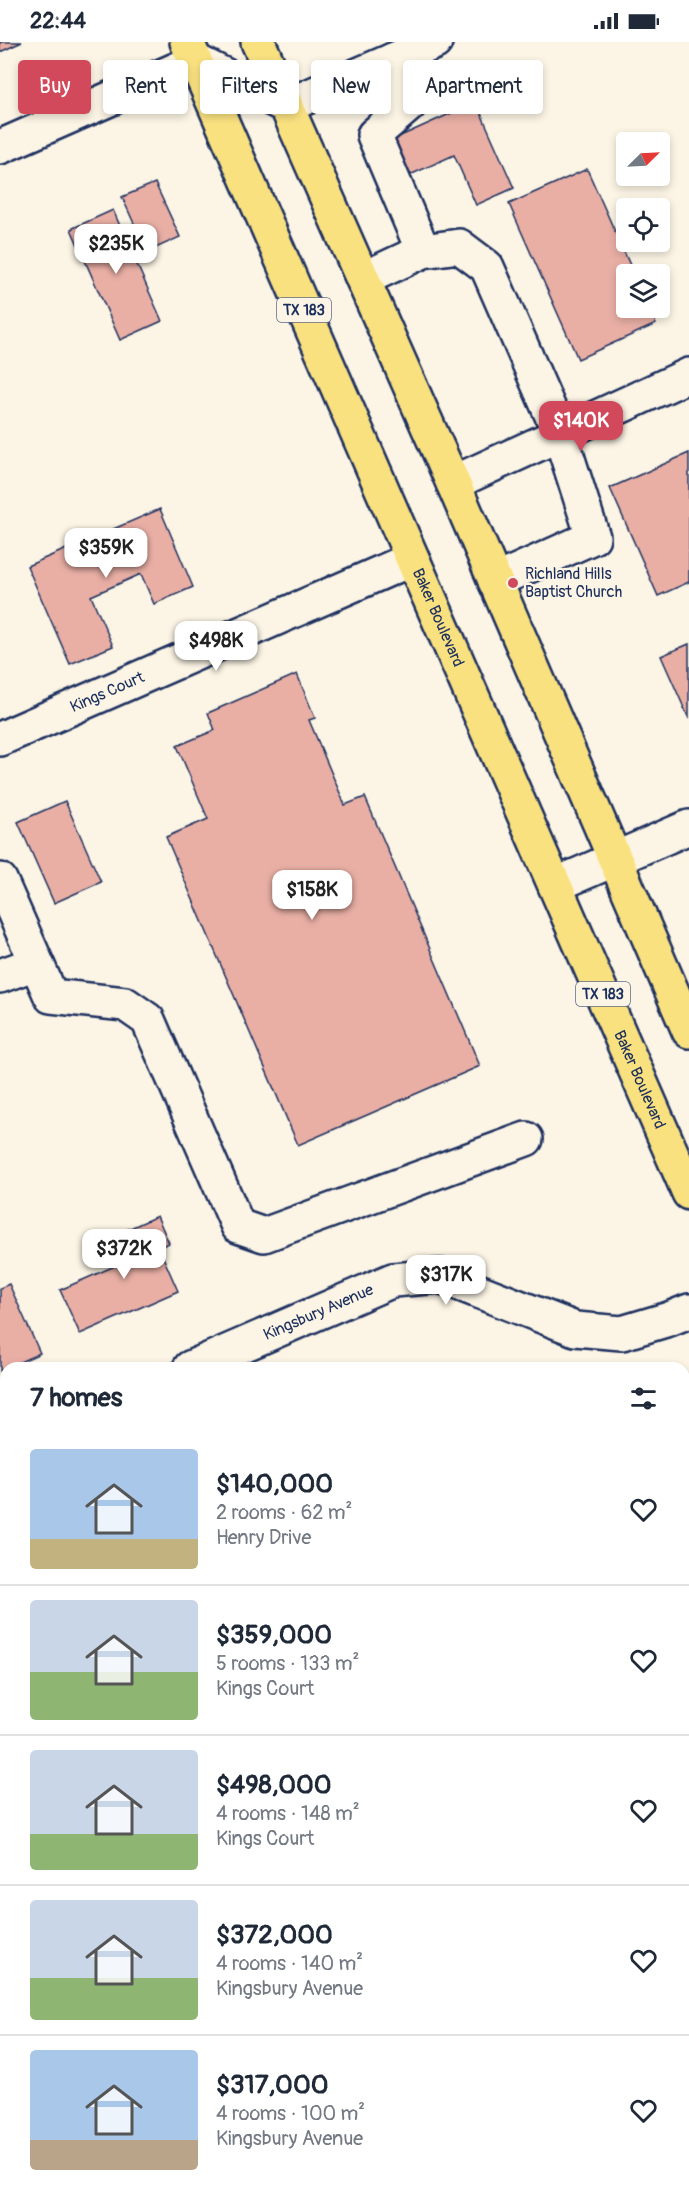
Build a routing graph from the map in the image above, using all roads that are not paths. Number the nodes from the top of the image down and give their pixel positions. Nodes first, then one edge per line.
1 (258, 42) edge
2 (435, 42) edge
3 (191, 52) edge
4 (205, 60) edge
5 (266, 60) edge
6 (393, 60) junction
7 (299, 100) edge
8 (290, 114) edge
9 (0, 147) edge
10 (423, 251) junction
11 (363, 279) junction
12 (689, 375) edge
13 (560, 434) junction
14 (453, 483) junction
15 (412, 559) junction
16 (495, 581) junction
17 (0, 739) edge
18 (689, 827) edge
19 (614, 860) junction
20 (0, 881) edge
21 (555, 885) junction
22 (36, 963) junction
23 (0, 976) edge
24 (689, 1031) edge
25 (526, 1139) dead end
26 (689, 1193) edge
27 (689, 1311) edge
28 (204, 1362) edge

1 - 5 main road
2 - 6 street
3 - 4 street
3 - 9 street
3 - 15 main road, Baker Boulevard / TX 183
6 - 7 street
6 - 10 street
8 - 11 main road
10 - 11 street
10 - 13 street
11 - 14 main road
12 - 13 street
13 - 14 street
13 - 16 street
14 - 16 main road
15 - 17 street, Kings Court
15 - 21 main road, Baker Boulevard / TX 183
16 - 19 main road
18 - 19 street
19 - 21 street
19 - 24 main road
20 - 22 street
21 - 26 main road, Baker Boulevard / TX 183
22 - 23 street
22 - 25 street
27 - 28 street, Kingsbury Avenue

